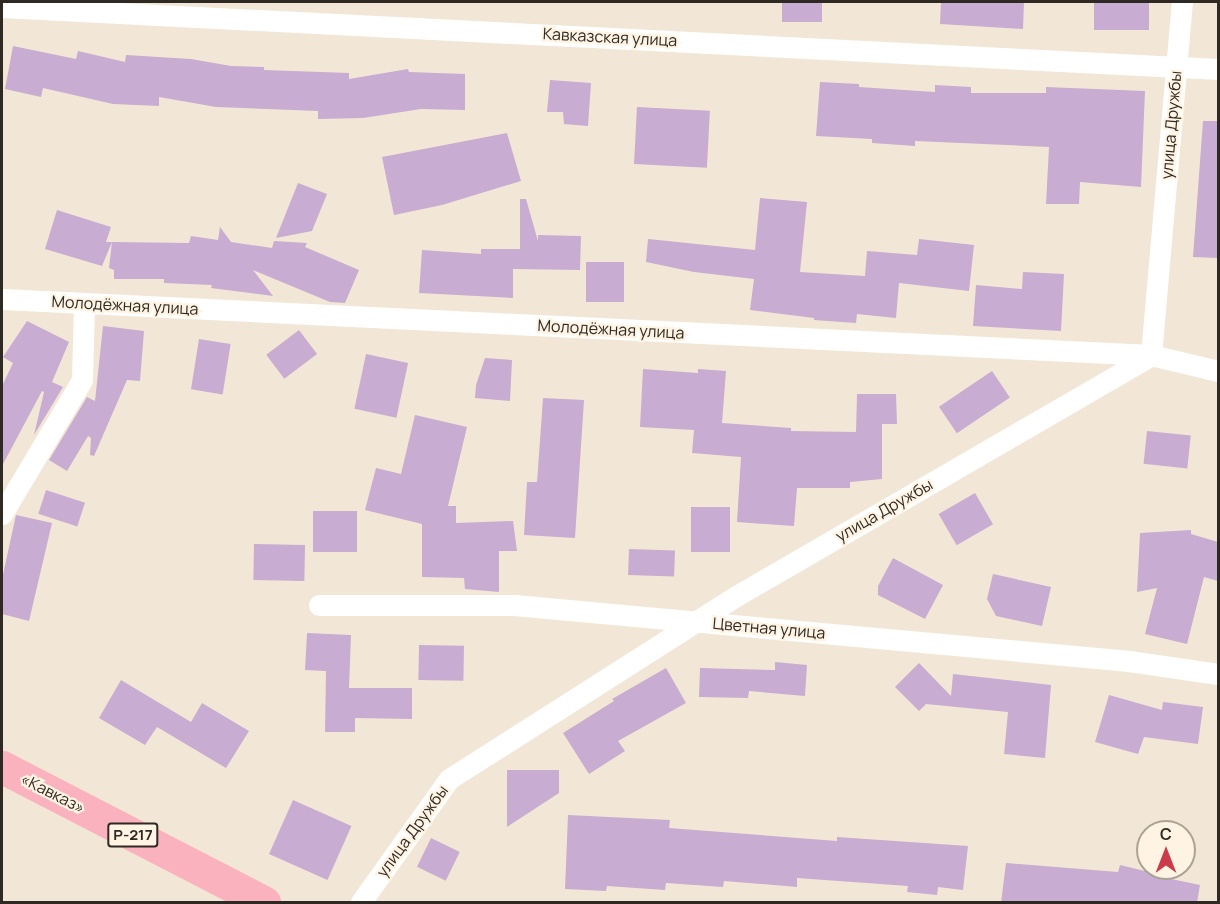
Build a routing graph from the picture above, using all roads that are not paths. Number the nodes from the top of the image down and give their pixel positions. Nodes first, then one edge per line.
1 (1182, 2) edge
2 (2, 7) edge
3 (1177, 65) junction
4 (1218, 69) edge
5 (2, 299) edge
6 (84, 303) junction
7 (1151, 355) junction
8 (1218, 371) edge
9 (2, 514) edge
10 (319, 605) dead end
11 (696, 622) junction
12 (1218, 674) edge
13 (2, 767) edge
14 (264, 903) edge
15 (361, 903) edge

1 - 3 street, улица Дружбы
2 - 3 street, Кавказская улица
3 - 4 street, Кавказская улица
3 - 7 street, улица Дружбы
5 - 6 street, Молодёжная улица
6 - 7 street, Молодёжная улица
6 - 9 street
7 - 8 street, Молодёжная улица
7 - 11 street, улица Дружбы
10 - 11 street, Цветная улица
11 - 12 street, Цветная улица
11 - 15 street, улица Дружбы
13 - 14 highway, «Кавказ» / Р-217

